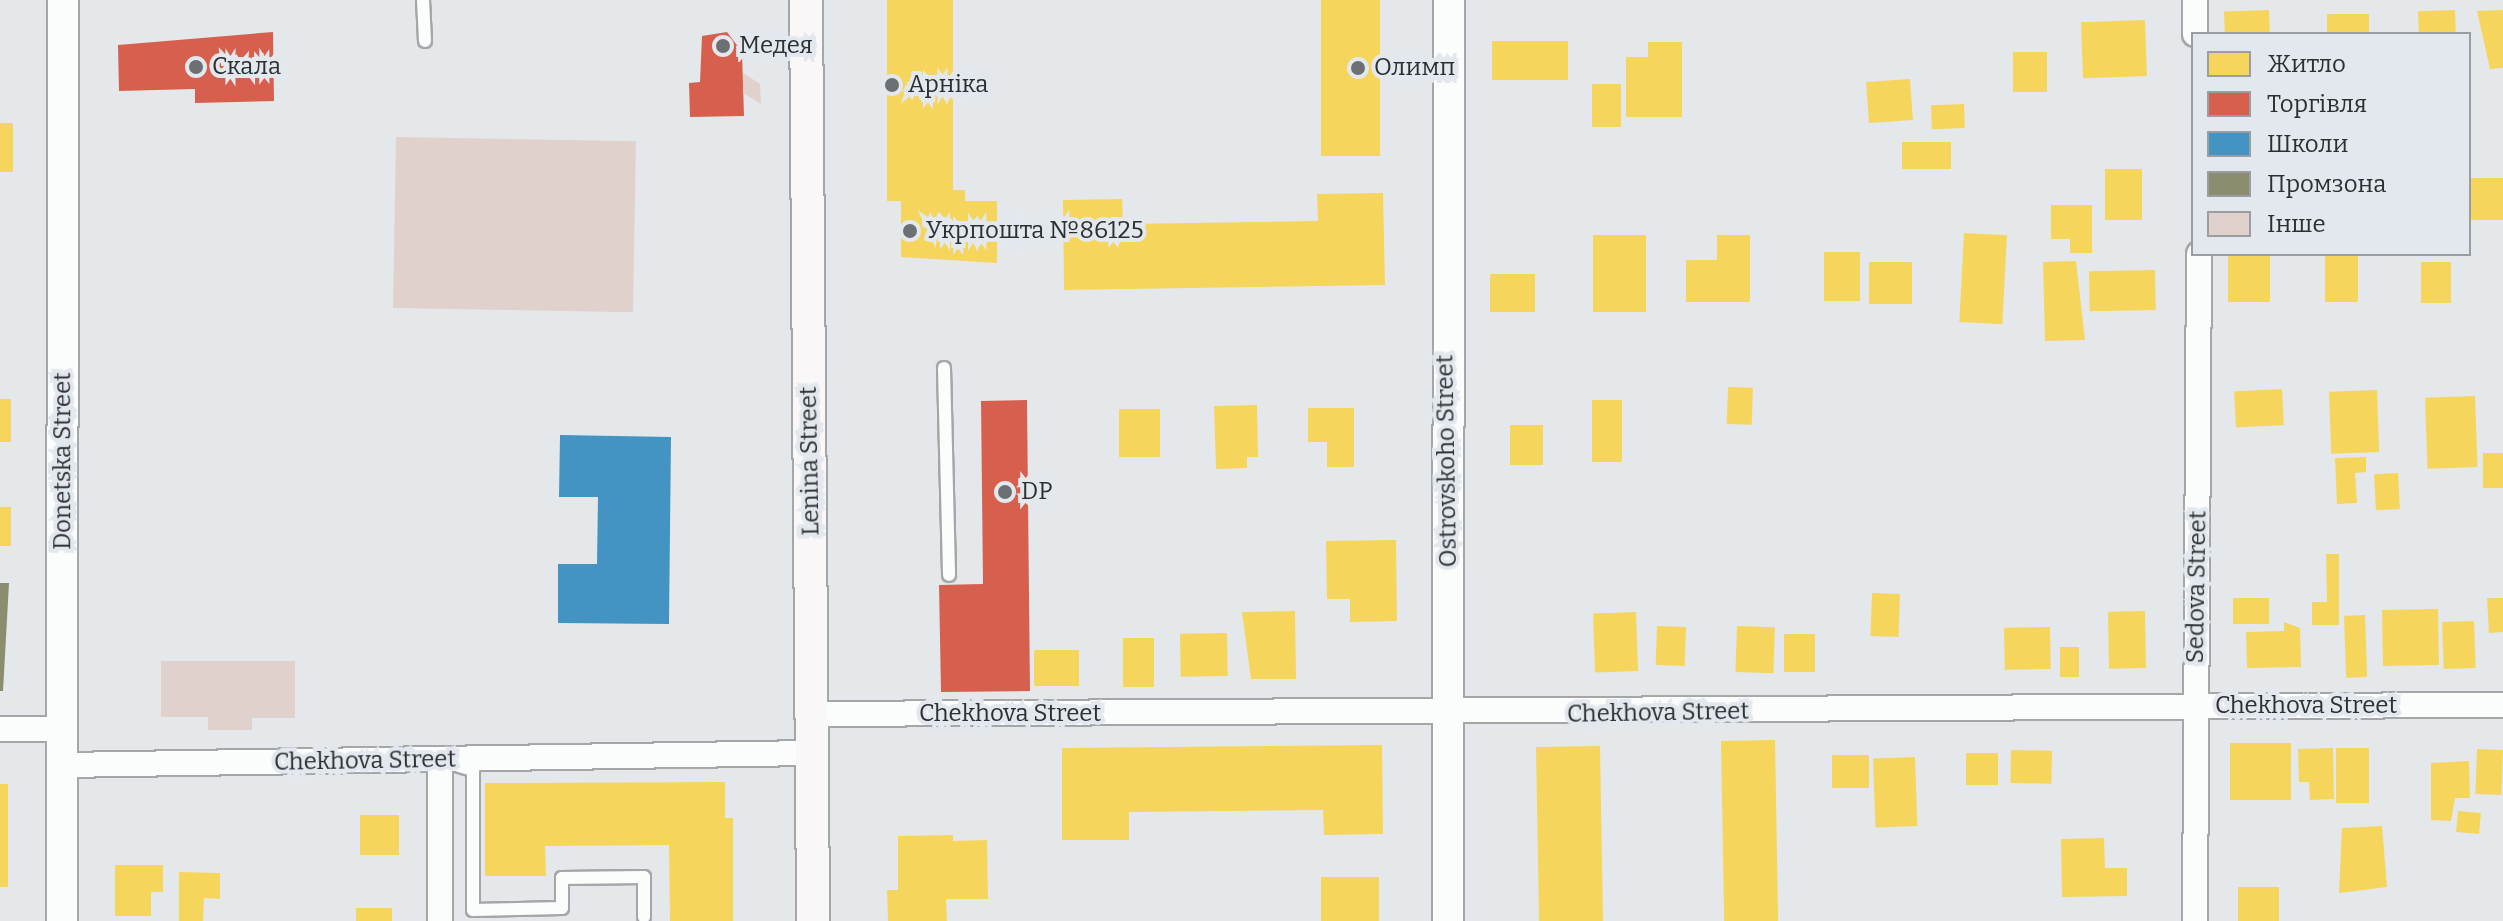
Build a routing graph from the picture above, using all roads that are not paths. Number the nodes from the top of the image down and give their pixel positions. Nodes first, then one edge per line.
1 (63, 0) edge
2 (423, 0) edge
3 (806, 0) edge
4 (1449, 0) edge
5 (2195, 0) edge
6 (2195, 32) edge
7 (425, 41) dead end
8 (2199, 256) edge
9 (944, 368) dead end
10 (949, 575) dead end
11 (2503, 705) edge
12 (2195, 707) junction
13 (813, 714) junction
14 (1450, 716) junction
15 (0, 729) edge
16 (63, 729) junction
17 (812, 753) junction
18 (440, 760) junction
19 (63, 765) junction
20 (644, 917) dead end
21 (62, 921) edge
22 (440, 921) edge
23 (813, 921) edge
24 (1448, 921) edge
25 (2195, 921) edge

1 - 16 street, Donetska Street
2 - 7 lane
3 - 13 main road, Lenina Street
4 - 14 street, Ostrovskoho Street
5 - 6 street
8 - 12 street, Sedova Street
9 - 10 lane
11 - 12 street, Chekhova Street
12 - 14 street, Chekhova Street
12 - 25 street, Sedova Street
13 - 14 street, Chekhova Street
13 - 17 main road, Lenina Street
14 - 24 street, Ostrovskoho Street
15 - 16 street
16 - 19 street, Donetska Street
17 - 18 street, Chekhova Street
17 - 23 main road, Lenina Street
18 - 19 street, Chekhova Street
18 - 20 lane
18 - 22 street
19 - 21 street, Donetska Street

